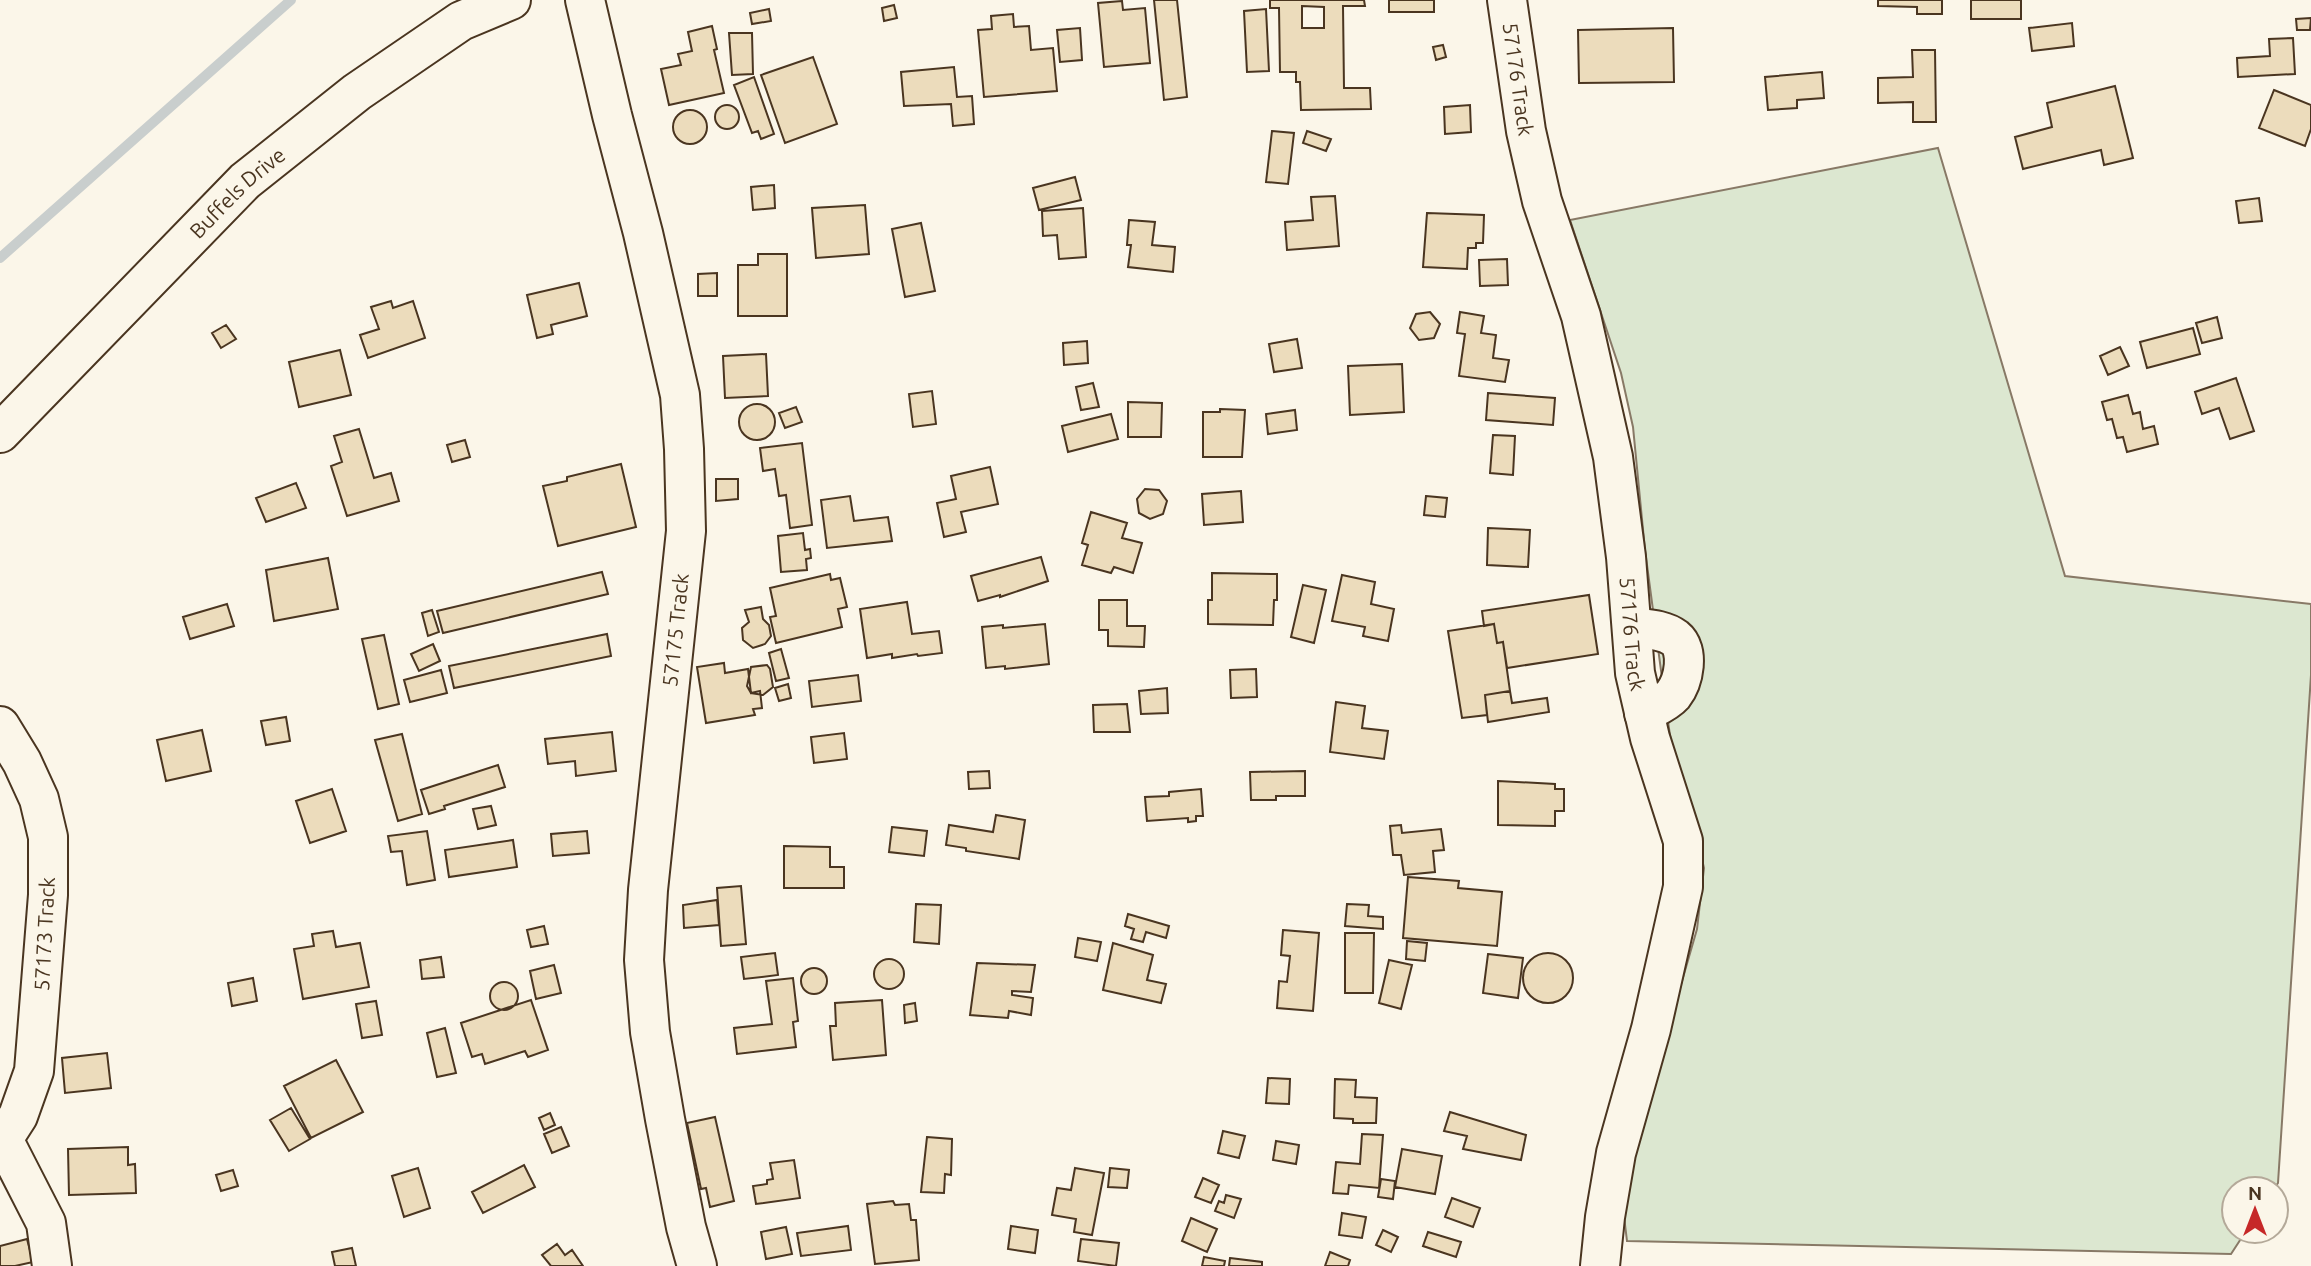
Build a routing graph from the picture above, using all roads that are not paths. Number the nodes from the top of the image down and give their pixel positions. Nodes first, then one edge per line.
1 (511, 0) edge
2 (585, 0) edge
3 (1507, 0) edge
4 (0, 433) edge
5 (1632, 627) junction
6 (1644, 713) junction
7 (0, 726) edge
8 (2, 1142) edge
9 (52, 1266) edge
10 (697, 1266) edge
11 (1601, 1266) edge

1 - 4 street, Buffels Drive
2 - 10 street, 57175 Track
3 - 5 street, 57176 Track
5 - 6 street, 57176 Track
5 - 6 street
6 - 11 street, 57176 Track
7 - 8 street, 57173 Track
8 - 9 street

